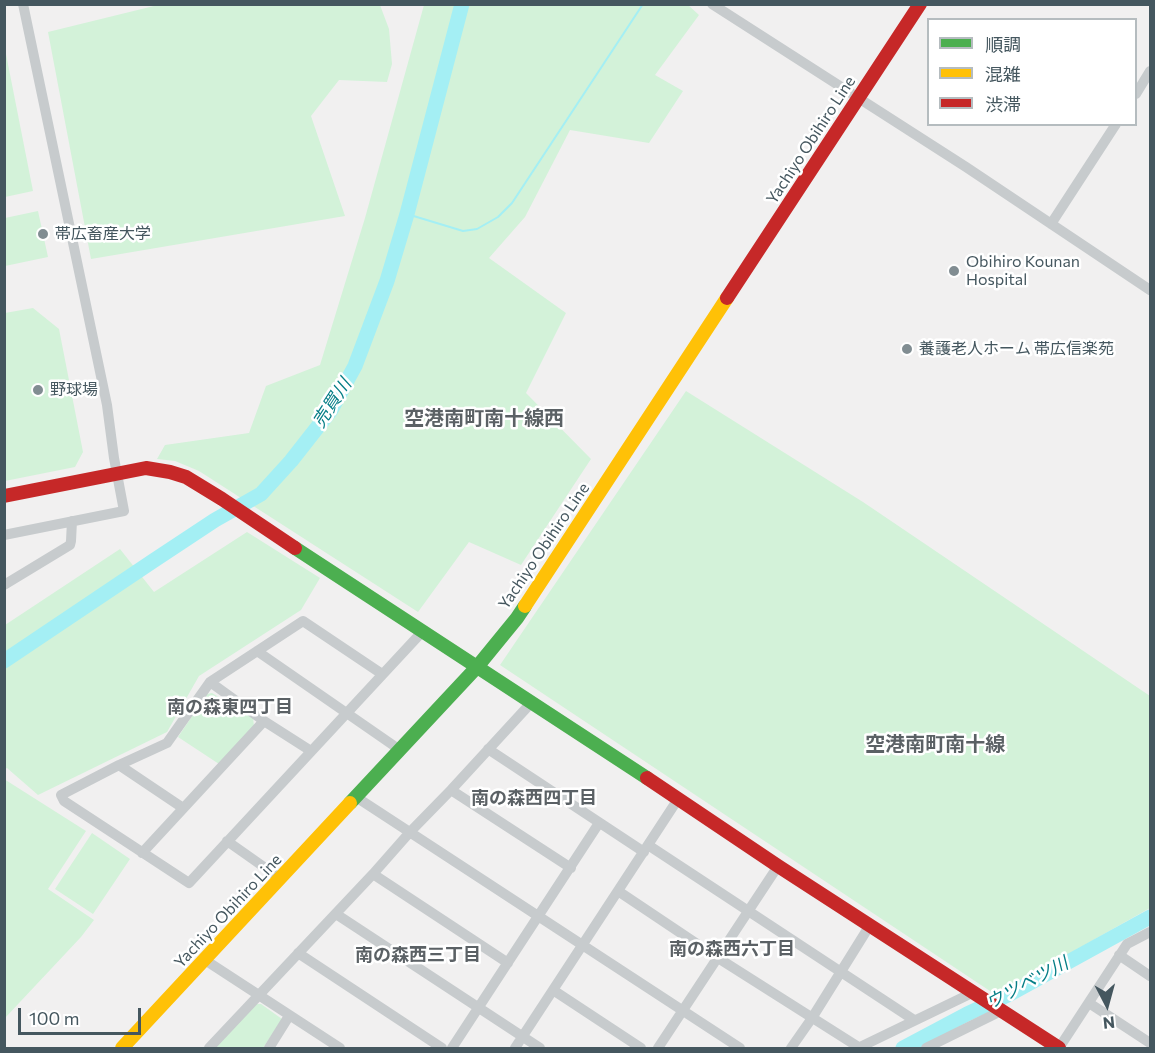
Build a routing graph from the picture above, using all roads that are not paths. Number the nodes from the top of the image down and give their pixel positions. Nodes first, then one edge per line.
1 (24, 4) edge
2 (712, 4) edge
3 (920, 4) edge
4 (1150, 71) edge
5 (1137, 92) edge
6 (859, 98) junction
7 (1115, 126) edge
8 (1051, 224) junction
9 (1150, 290) edge
10 (117, 472) junction
11 (4, 496) edge
12 (72, 521) junction
13 (4, 535) edge
14 (4, 585) edge
15 (422, 632) junction
16 (257, 651) junction
17 (477, 667) junction
18 (382, 674) junction
19 (210, 682) junction
20 (531, 703) junction
21 (346, 712) junction
22 (264, 722) junction
23 (488, 749) junction
24 (400, 750) junction
25 (311, 751) junction
26 (118, 765) junction
27 (451, 790) junction
28 (356, 797) junction
29 (678, 799) junction
30 (183, 808) junction
31 (599, 823) junction
32 (410, 832) junction
33 (227, 841) junction
34 (646, 848) junction
35 (142, 853) junction
36 (778, 866) junction
37 (571, 868) junction
38 (374, 874) junction
39 (281, 879) junction
40 (618, 891) junction
41 (749, 910) junction
42 (336, 914) junction
43 (539, 916) junction
44 (870, 925) junction
45 (1150, 932) edge
46 (583, 945) junction
47 (298, 953) junction
48 (1119, 955) junction
49 (718, 958) junction
50 (205, 960) junction
51 (508, 963) junction
52 (841, 972) junction
53 (1150, 976) edge
54 (553, 990) junction
55 (258, 995) junction
56 (978, 995) junction
57 (1089, 1003) junction
58 (480, 1008) junction
59 (683, 1010) junction
60 (999, 1010) junction
61 (289, 1016) junction
62 (812, 1018) junction
63 (915, 1020) junction
64 (523, 1037) junction
65 (1150, 1043) edge
66 (122, 1048) edge
67 (209, 1048) edge
68 (269, 1048) edge
69 (340, 1048) edge
70 (442, 1048) edge
71 (452, 1048) edge
72 (515, 1048) edge
73 (540, 1048) edge
74 (641, 1048) edge
75 (658, 1048) edge
76 (740, 1048) edge
77 (791, 1048) edge
78 (859, 1048) edge
79 (926, 1048) edge
80 (1059, 1048) edge

1 - 10 street
2 - 6 street
3 - 6 main road, Yachiyo Obihiro Line
4 - 5 street
6 - 8 street
6 - 17 main road, Yachiyo Obihiro Line
7 - 8 street
8 - 9 street
10 - 11 main road
10 - 12 street
10 - 15 main road
12 - 13 street
12 - 14 street
15 - 17 main road
15 - 18 street
16 - 18 street
16 - 19 street
16 - 21 street
17 - 20 main road
17 - 24 main road, Yachiyo Obihiro Line
18 - 21 street
19 - 22 street
19 - 26 street
20 - 23 street
20 - 29 main road
21 - 24 street
21 - 25 street
22 - 25 street
22 - 30 street
23 - 27 street
23 - 31 street
24 - 28 main road, Yachiyo Obihiro Line
25 - 33 street
26 - 30 street
26 - 35 street
27 - 32 street
27 - 37 street
28 - 32 street
28 - 39 main road, Yachiyo Obihiro Line
29 - 34 street
29 - 36 main road
30 - 35 street
31 - 34 street
31 - 37 street
32 - 38 street
32 - 43 street
33 - 35 street
33 - 39 street
34 - 40 street
34 - 41 street
36 - 41 street
36 - 44 main road
37 - 43 street
38 - 42 street
38 - 51 street
39 - 50 main road, Yachiyo Obihiro Line
40 - 46 street
40 - 49 street
41 - 49 street
41 - 52 street
42 - 47 street
42 - 58 street
43 - 46 street
43 - 51 street
44 - 52 street
44 - 56 main road
45 - 48 street
46 - 54 street
46 - 59 street
47 - 55 street
47 - 70 street
48 - 53 street
48 - 57 street
49 - 59 street
49 - 62 street
50 - 55 street
50 - 66 main road, Yachiyo Obihiro Line
51 - 58 street
52 - 62 street
52 - 63 street
54 - 64 street
54 - 74 street
55 - 61 street
55 - 67 street
56 - 60 main road
56 - 63 street
57 - 65 street
57 - 80 street
58 - 64 street
58 - 71 street
59 - 75 street
59 - 76 street
60 - 79 street
60 - 80 main road
61 - 68 street
61 - 69 street
62 - 77 street
62 - 78 street
63 - 78 street
64 - 72 street
64 - 73 street

